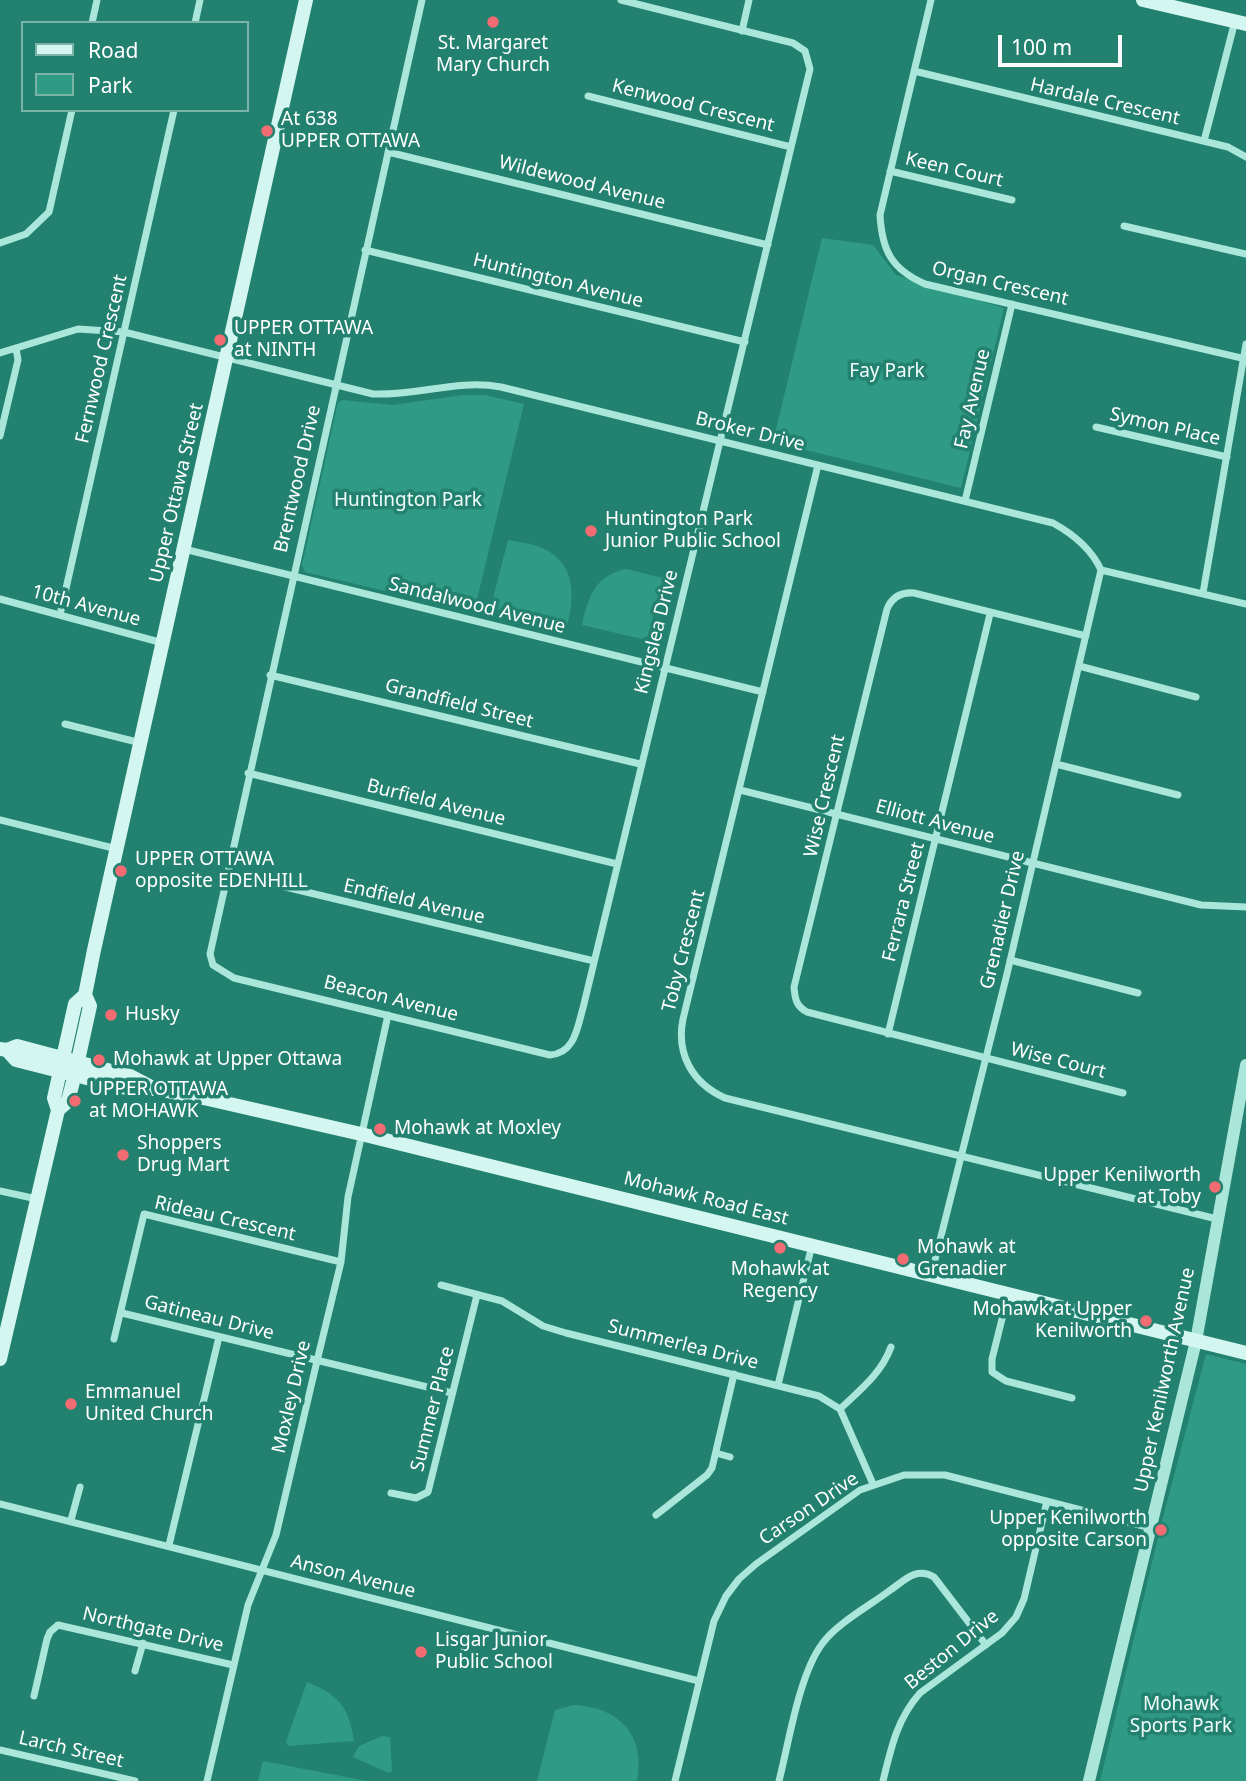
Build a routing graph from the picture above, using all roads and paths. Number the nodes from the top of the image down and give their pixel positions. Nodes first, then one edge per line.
1 (97, 0) edge
2 (200, 0) edge
3 (306, 0) edge
4 (422, 0) edge
5 (621, 0) edge
6 (749, 0) edge
7 (931, 0) edge
8 (1143, 0) edge
9 (92, 21) edge
10 (195, 21) edge
11 (1240, 23) edge
12 (742, 31) junction
13 (914, 71) junction
14 (588, 96) dead end
15 (72, 112) edge
16 (174, 112) edge
17 (1204, 141) junction
18 (791, 147) junction
19 (388, 152) junction
20 (1246, 157) edge
21 (890, 171) junction
22 (1012, 200) dead end
23 (1124, 226) dead end
24 (0, 243) edge
25 (768, 245) junction
26 (365, 250) junction
27 (1246, 254) edge
28 (1012, 304) junction
29 (124, 332) junction
30 (745, 342) junction
31 (1246, 344) edge
32 (16, 348) junction
33 (0, 353) edge
34 (1245, 358) edge
35 (226, 359) junction
36 (335, 385) junction
37 (1096, 427) dead end
38 (0, 436) edge
39 (720, 441) junction
40 (1227, 457) junction
41 (818, 465) junction
42 (965, 501) junction
43 (184, 549) junction
44 (1101, 570) junction
45 (292, 577) junction
46 (1203, 593) junction
47 (0, 599) edge
48 (1246, 604) edge
49 (990, 614) junction
50 (60, 615) junction
51 (1086, 636) junction
52 (163, 643) junction
53 (1079, 666) junction
54 (665, 668) junction
55 (270, 675) junction
56 (763, 692) junction
57 (1196, 697) dead end
58 (65, 724) dead end
59 (141, 743) junction
60 (640, 764) junction
61 (1056, 764) junction
62 (248, 774) junction
63 (740, 790) junction
64 (1178, 795) dead end
65 (837, 813) junction
66 (0, 820) edge
67 (936, 838) junction
68 (117, 849) junction
69 (1033, 863) junction
70 (617, 864) junction
71 (227, 873) junction
72 (1246, 907) edge
73 (1010, 960) junction
74 (594, 961) junction
75 (213, 965) joint
76 (1138, 993) dead end
77 (85, 995) junction
78 (388, 1015) junction
79 (888, 1034) junction
80 (4, 1049) edge
81 (563, 1052) joint
82 (985, 1058) junction
83 (61, 1065) junction
84 (1246, 1065) edge
85 (76, 1068) junction
86 (1123, 1093) dead end
87 (58, 1110) junction
88 (361, 1134) junction
89 (961, 1156) junction
90 (0, 1191) edge
91 (37, 1199) junction
92 (1217, 1219) junction
93 (811, 1245) junction
94 (341, 1262) junction
95 (931, 1276) junction
96 (441, 1285) dead end
97 (477, 1295) junction
98 (1007, 1295) junction
99 (122, 1313) junction
100 (219, 1337) junction
101 (114, 1339) dead end
102 (1196, 1341) junction
103 (891, 1347) dead end
104 (1246, 1353) edge
105 (0, 1359) edge
106 (317, 1361) junction
107 (734, 1374) junction
108 (778, 1385) junction
109 (452, 1393) junction
110 (1072, 1398) dead end
111 (840, 1409) junction
112 (716, 1453) junction
113 (730, 1457) dead end
114 (873, 1484) junction
115 (80, 1487) dead end
116 (391, 1493) dead end
117 (1047, 1501) junction
118 (0, 1504) edge
119 (656, 1515) dead end
120 (71, 1521) junction
121 (1152, 1528) junction
122 (169, 1545) junction
123 (263, 1570) junction
124 (143, 1643) junction
125 (986, 1645) junction
126 (233, 1665) junction
127 (135, 1671) dead end
128 (699, 1681) junction
129 (34, 1696) dead end
130 (0, 1750) edge
131 (106, 1777) edge
132 (135, 1781) edge
133 (207, 1781) edge
134 (675, 1781) edge
135 (779, 1781) edge
136 (883, 1781) edge
137 (1089, 1781) edge

1 - 9 street
2 - 10 street
3 - 35 main road, Upper Ottawa Street
4 - 19 street, Brentwood Drive
5 - 12 street
6 - 12 street
7 - 13 street, Organ Crescent
8 - 11 main road
11 - 17 street
12 - 18 street, Kingslea Drive
13 - 17 street, Hardale Crescent
13 - 21 street, Organ Crescent
14 - 18 street, Kenwood Crescent
15 - 24 street
16 - 29 street, Fernwood Crescent
17 - 20 street, Hardale Crescent
18 - 25 street, Kingslea Drive
19 - 25 street, Wildewood Avenue
19 - 26 street, Brentwood Drive
21 - 22 street, Keen Court
21 - 28 street, Organ Crescent
23 - 27 street
25 - 30 street, Kingslea Drive
26 - 30 street, Huntington Avenue
26 - 36 street, Brentwood Drive
28 - 34 street, Organ Crescent
28 - 42 street, Fay Avenue
29 - 32 street, Broker Drive
29 - 35 street, Broker Drive
29 - 50 street, Fernwood Crescent
30 - 39 street, Kingslea Drive
31 - 34 street
32 - 33 street, Broker Drive
32 - 38 street
34 - 40 street
35 - 36 street, Broker Drive
35 - 43 main road, Upper Ottawa Street
36 - 39 street, Broker Drive
36 - 45 street, Brentwood Drive
37 - 40 street, Symon Place
39 - 41 street, Broker Drive
39 - 54 street, Kingslea Drive
40 - 46 street
41 - 42 street, Broker Drive
41 - 56 street, Toby Crescent
42 - 44 street, Broker Drive
43 - 45 street, Sandalwood Avenue
43 - 52 main road, Upper Ottawa Street
44 - 46 street
44 - 51 street, Grenadier Drive
45 - 54 street, Sandalwood Avenue
45 - 55 street, Brentwood Drive
46 - 48 street
47 - 50 street, 10th Avenue
49 - 51 street, Wise Crescent
49 - 65 street, Wise Crescent
49 - 67 street, Ferrara Street
50 - 52 street, 10th Avenue
51 - 53 street, Grenadier Drive
52 - 59 main road, Upper Ottawa Street
53 - 57 street
53 - 61 street, Grenadier Drive
54 - 56 street, Sandalwood Avenue
54 - 60 street, Kingslea Drive
55 - 60 street, Grandfield Street
55 - 62 street, Brentwood Drive
56 - 63 street, Toby Crescent
58 - 59 street
59 - 68 main road, Upper Ottawa Street
60 - 70 street, Kingslea Drive
61 - 64 street
61 - 69 street, Grenadier Drive
62 - 70 street, Burfield Avenue
62 - 71 street, Brentwood Drive
63 - 65 street, Elliott Avenue
63 - 89 street, Toby Crescent
65 - 67 street, Elliott Avenue
65 - 79 street, Wise Crescent
66 - 68 street
67 - 69 street, Elliott Avenue
67 - 79 street, Ferrara Street
68 - 77 main road, Upper Ottawa Street
69 - 72 street, Elliott Avenue
69 - 73 street, Grenadier Drive
70 - 74 street, Kingslea Drive
71 - 74 street, Endfield Avenue
71 - 75 street, Brentwood Drive
73 - 76 street
73 - 82 street, Grenadier Drive
74 - 81 street, Kingslea Drive
75 - 78 street, Beacon Avenue
77 - 83 main road, Upper Ottawa Street
77 - 85 main road, Upper Ottawa Street
78 - 81 street, Beacon Avenue
78 - 88 street, Moxley Drive
79 - 82 street, Wise Crescent
80 - 83 main road, Mohawk Road East
82 - 86 street, Wise Court
82 - 89 street, Grenadier Drive
83 - 85 main road, Mohawk Road East
83 - 87 main road, Upper Ottawa Street
84 - 92 street, Upper Kenilworth Avenue
85 - 87 main road, Upper Ottawa Street
85 - 88 main road, Mohawk Road East
87 - 91 main road, Upper Ottawa Street
88 - 93 main road, Mohawk Road East
88 - 94 street, Moxley Drive
89 - 92 street, Toby Crescent
89 - 95 street, Grenadier Drive
90 - 91 street
91 - 105 main road, Upper Ottawa Street
92 - 102 street, Upper Kenilworth Avenue
93 - 95 main road, Mohawk Road East
93 - 108 street
94 - 99 street, Rideau Crescent
94 - 106 street, Moxley Drive
95 - 98 main road, Mohawk Road East
96 - 97 street, Summerlea Drive
97 - 107 street, Summerlea Drive
97 - 109 street, Summer Place
98 - 102 main road, Mohawk Road East
98 - 110 street
99 - 100 street, Gatineau Drive
99 - 101 street, Rideau Crescent
100 - 106 street, Gatineau Drive
100 - 122 street
102 - 104 main road, Mohawk Road East
102 - 121 street, Upper Kenilworth Avenue
103 - 111 street
106 - 109 street, Gatineau Drive
106 - 123 street, Moxley Drive
107 - 108 street, Summerlea Drive
107 - 112 street
108 - 111 street, Summerlea Drive
109 - 116 street, Summer Place
111 - 114 street
112 - 113 street
112 - 119 street
114 - 117 street, Carson Drive
114 - 128 street, Carson Drive
115 - 120 street
117 - 121 street, Carson Drive
117 - 125 street, Beston Drive
118 - 120 street, Anson Avenue
120 - 122 street, Anson Avenue
121 - 137 street, Upper Kenilworth Avenue
122 - 123 street, Anson Avenue
123 - 126 street, Moxley Drive
123 - 128 street, Anson Avenue
124 - 126 street, Northgate Drive
124 - 127 street
124 - 129 street, Northgate Drive
125 - 135 street
125 - 136 street, Beston Drive
126 - 133 street, Moxley Drive
128 - 134 street, Carson Drive
130 - 131 street, Larch Street
131 - 132 street, Larch Street

